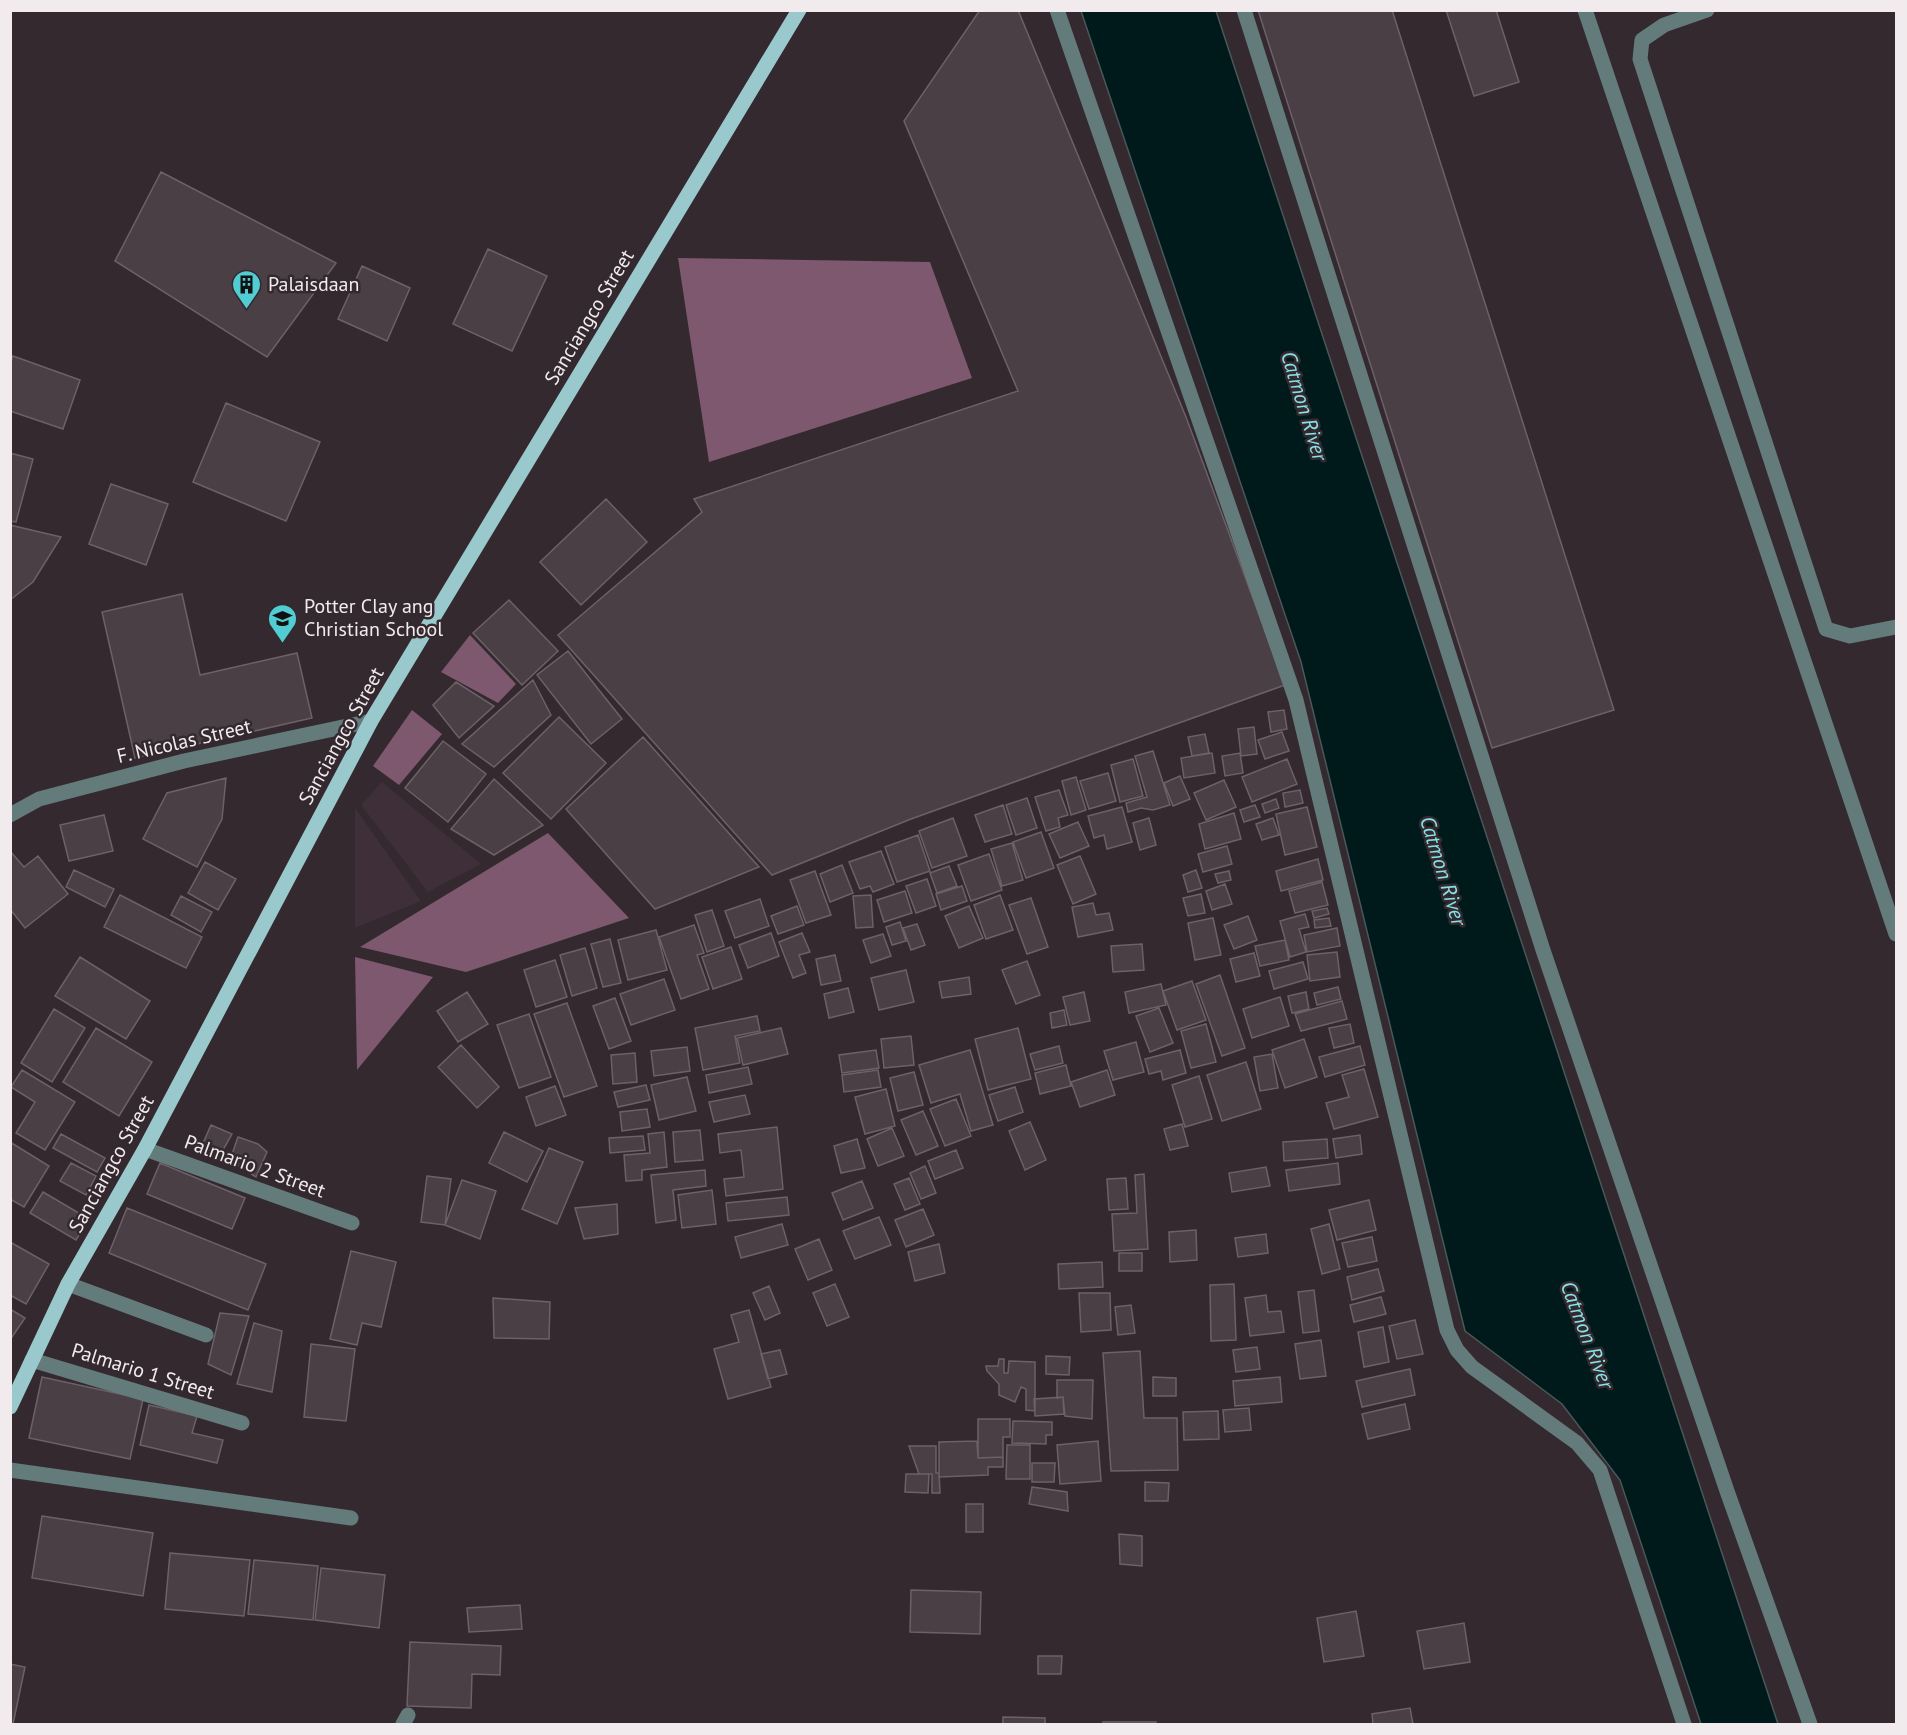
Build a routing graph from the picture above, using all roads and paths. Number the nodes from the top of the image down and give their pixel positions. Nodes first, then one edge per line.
1 (799, 10) edge
2 (1057, 10) edge
3 (1244, 10) edge
4 (1585, 10) edge
5 (1707, 10) edge
6 (1896, 627) edge
7 (371, 721) junction
8 (10, 814) edge
9 (1896, 934) edge
10 (145, 1149) junction
11 (352, 1223) dead end
12 (68, 1284) junction
13 (206, 1335) dead end
14 (32, 1360) junction
15 (10, 1407) edge
16 (242, 1423) dead end
17 (10, 1470) edge
18 (351, 1518) dead end
19 (1684, 1725) edge
20 (1810, 1725) edge

1 - 7 main road, Sanciangco Street
2 - 19 street
3 - 20 street
4 - 9 street
5 - 6 street
7 - 8 street, F. Nicolas Street
7 - 10 main road, Sanciangco Street
10 - 11 street, Palmario 2 Street
10 - 12 main road, Sanciangco Street
12 - 13 street
12 - 14 main road, Sanciangco Street
14 - 15 main road, Sanciangco Street
14 - 16 street, Palmario 1 Street
17 - 18 street

